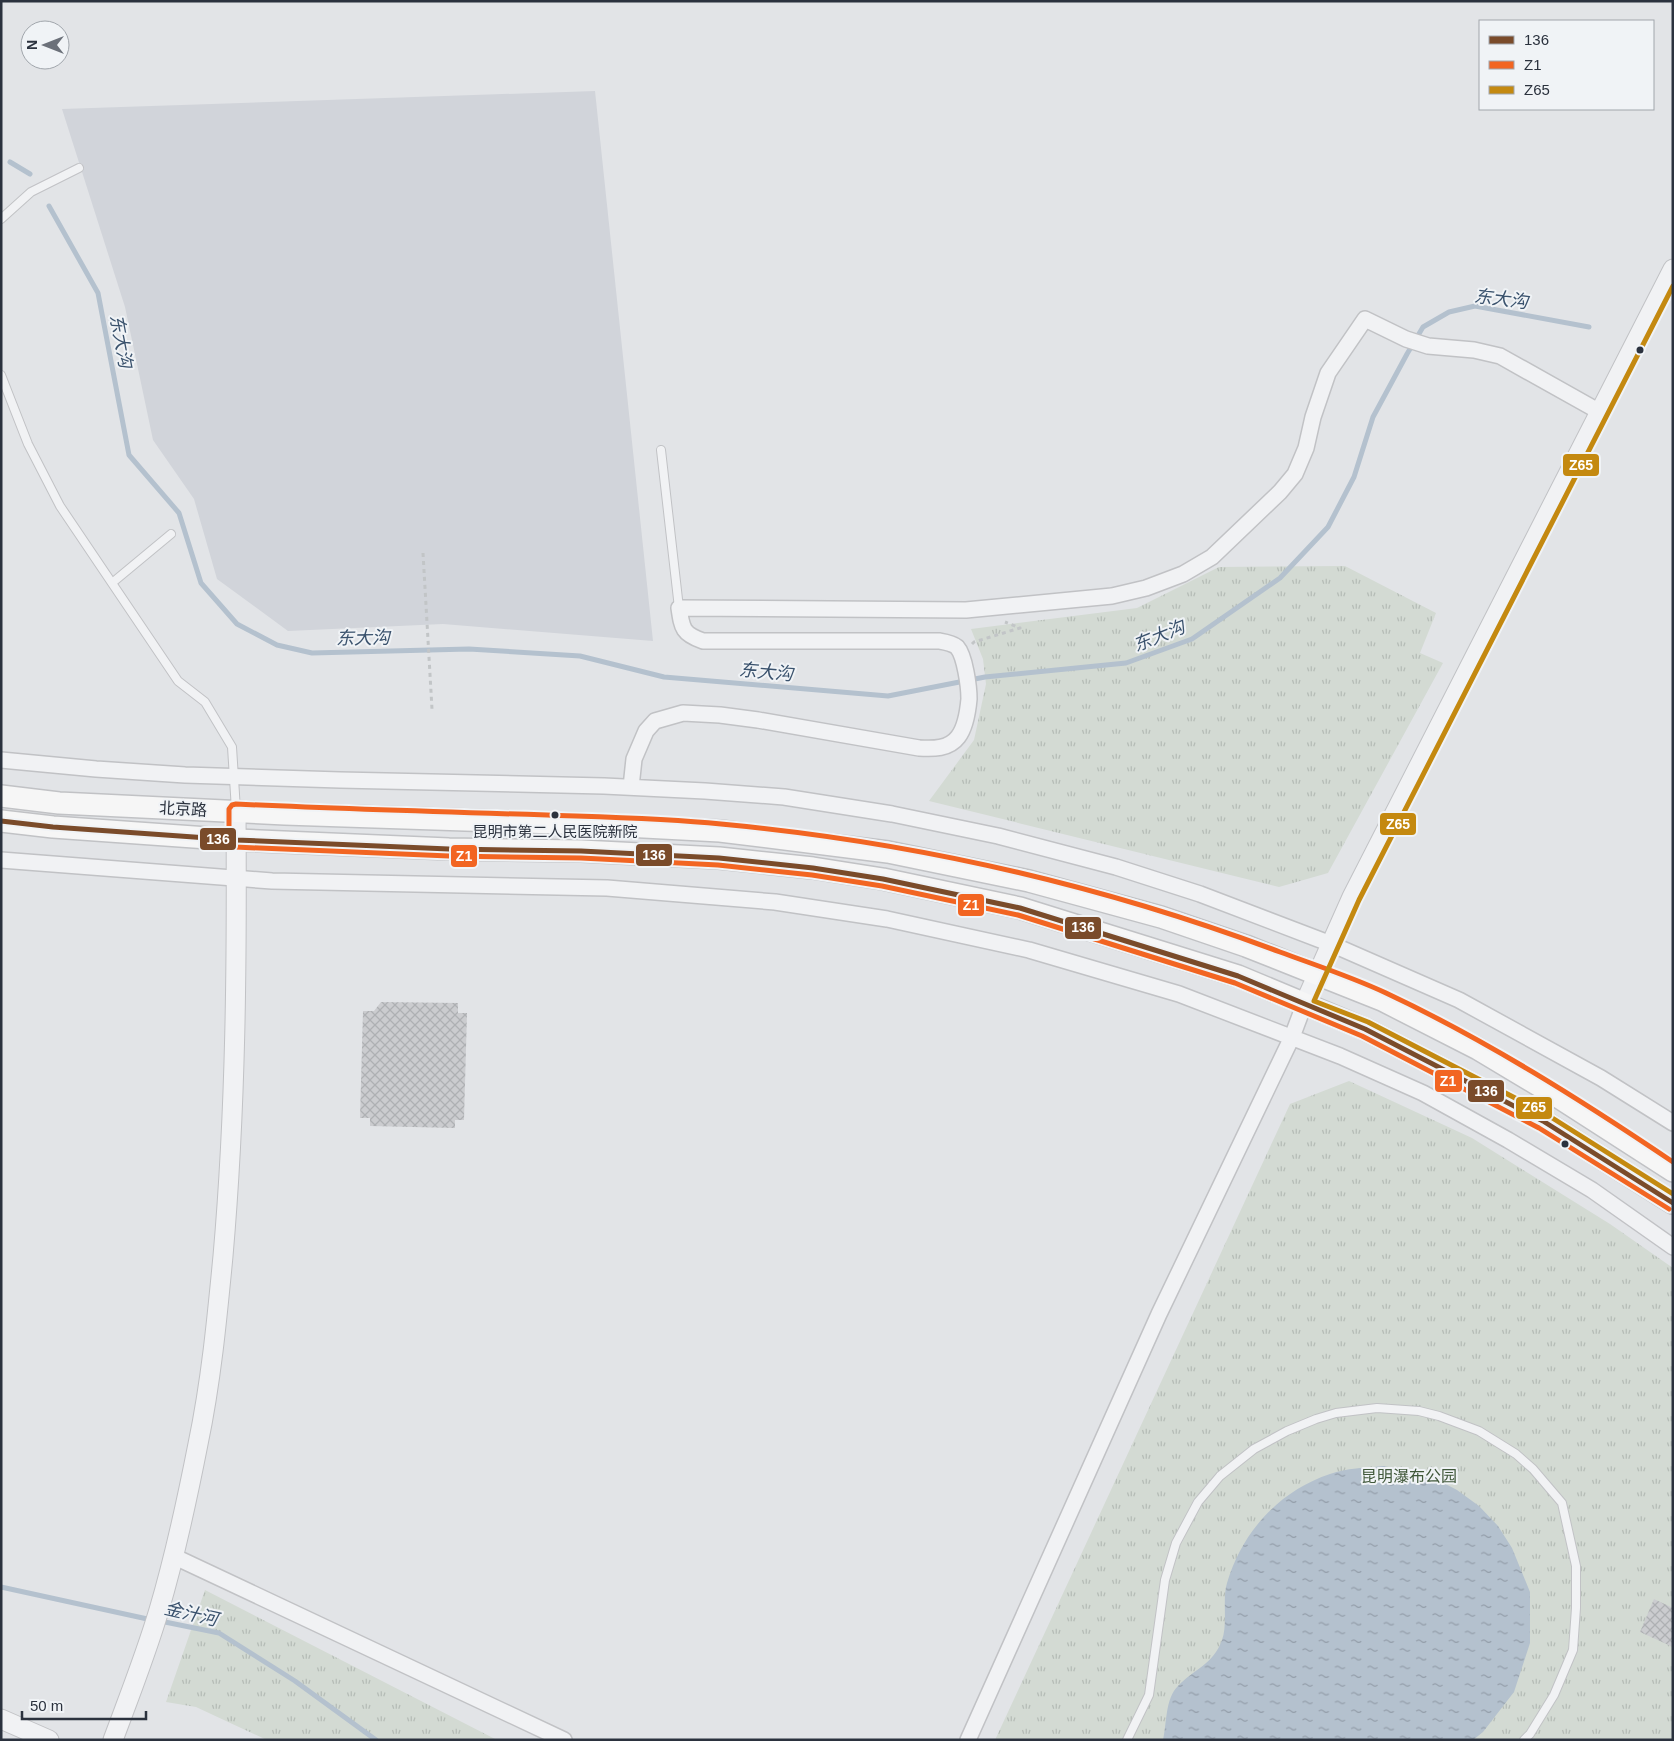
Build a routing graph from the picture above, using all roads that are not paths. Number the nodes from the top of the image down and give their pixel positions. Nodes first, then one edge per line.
1 (79, 168) dead end
2 (1, 219) edge
3 (1673, 269) edge
4 (1, 374) edge
5 (1600, 412) junction
6 (661, 450) dead end
7 (171, 534) dead end
8 (112, 583) junction
9 (679, 608) junction
10 (1, 760) edge
11 (234, 776) junction
12 (631, 787) junction
13 (1, 796) edge
14 (236, 811) junction
15 (1, 821) edge
16 (236, 840) junction
17 (1, 860) edge
18 (236, 880) junction
19 (1332, 944) junction
20 (1318, 975) junction
21 (1304, 1005) junction
22 (1292, 1037) junction
23 (1673, 1123) edge
24 (1673, 1171) edge
25 (1673, 1203) edge
26 (1673, 1247) edge
27 (173, 1556) junction
28 (1, 1719) edge
29 (49, 1740) edge
30 (113, 1740) edge
31 (564, 1740) edge
32 (968, 1740) edge
33 (1127, 1740) edge
34 (1524, 1740) edge

1 - 2 lane
3 - 5 street
4 - 8 lane
5 - 9 street
5 - 19 street
6 - 9 lane
7 - 8 lane
8 - 11 lane
9 - 12 street
10 - 11 street
11 - 12 street
11 - 14 lane
12 - 19 street
13 - 14 main road, 北京路
14 - 16 street
14 - 20 main road, 北京路
15 - 16 main road, 北京路
16 - 18 street
16 - 21 main road, 北京路
17 - 18 street
18 - 22 street
18 - 27 street
19 - 20 street
19 - 23 street
20 - 21 street
20 - 24 main road, 北京路
21 - 22 street
21 - 25 main road, 北京路
22 - 26 street
22 - 32 street
27 - 30 street
27 - 31 street
28 - 29 street
33 - 34 lane

